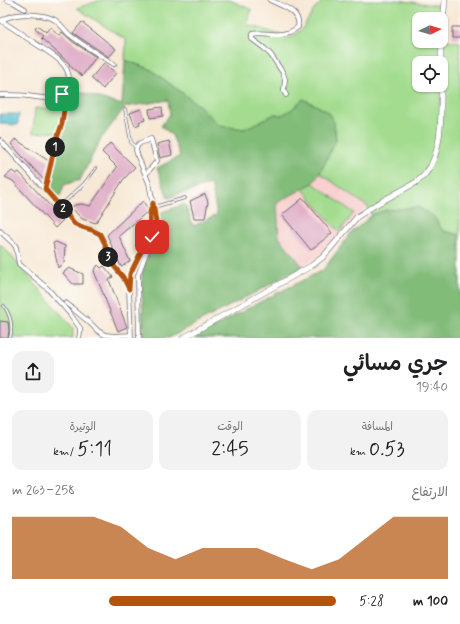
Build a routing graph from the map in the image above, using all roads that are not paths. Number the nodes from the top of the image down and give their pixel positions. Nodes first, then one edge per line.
1 (7, 0) edge
2 (270, 0) edge
3 (445, 0) edge
4 (14, 1) edge
5 (25, 9) dead end
6 (0, 20) edge
7 (441, 56) edge
8 (114, 64) dead end
9 (67, 87) junction
10 (440, 92) edge
11 (0, 95) edge
12 (286, 95) dead end
13 (125, 109) dead end
14 (0, 142) edge
15 (137, 148) junction
16 (96, 168) dead end
17 (146, 174) junction
18 (45, 189) junction
19 (185, 198) dead end
20 (153, 205) junction
21 (60, 206) junction
22 (0, 231) edge
23 (129, 289) junction
24 (66, 303) dead end
25 (4, 306) dead end
26 (131, 337) edge
27 (10, 338) edge
28 (79, 338) edge
29 (139, 338) edge
30 (183, 338) edge

1 - 4 street
2 - 12 street
3 - 7 street
4 - 5 street
6 - 8 street
6 - 9 street
9 - 11 street
9 - 18 lane
10 - 30 street
13 - 15 lane
14 - 18 street
15 - 17 street
15 - 17 street
16 - 21 lane
17 - 20 street
18 - 21 street
19 - 20 lane
20 - 23 lane
20 - 29 street
21 - 23 street
22 - 28 street
23 - 26 street
24 - 26 street
25 - 27 lane

